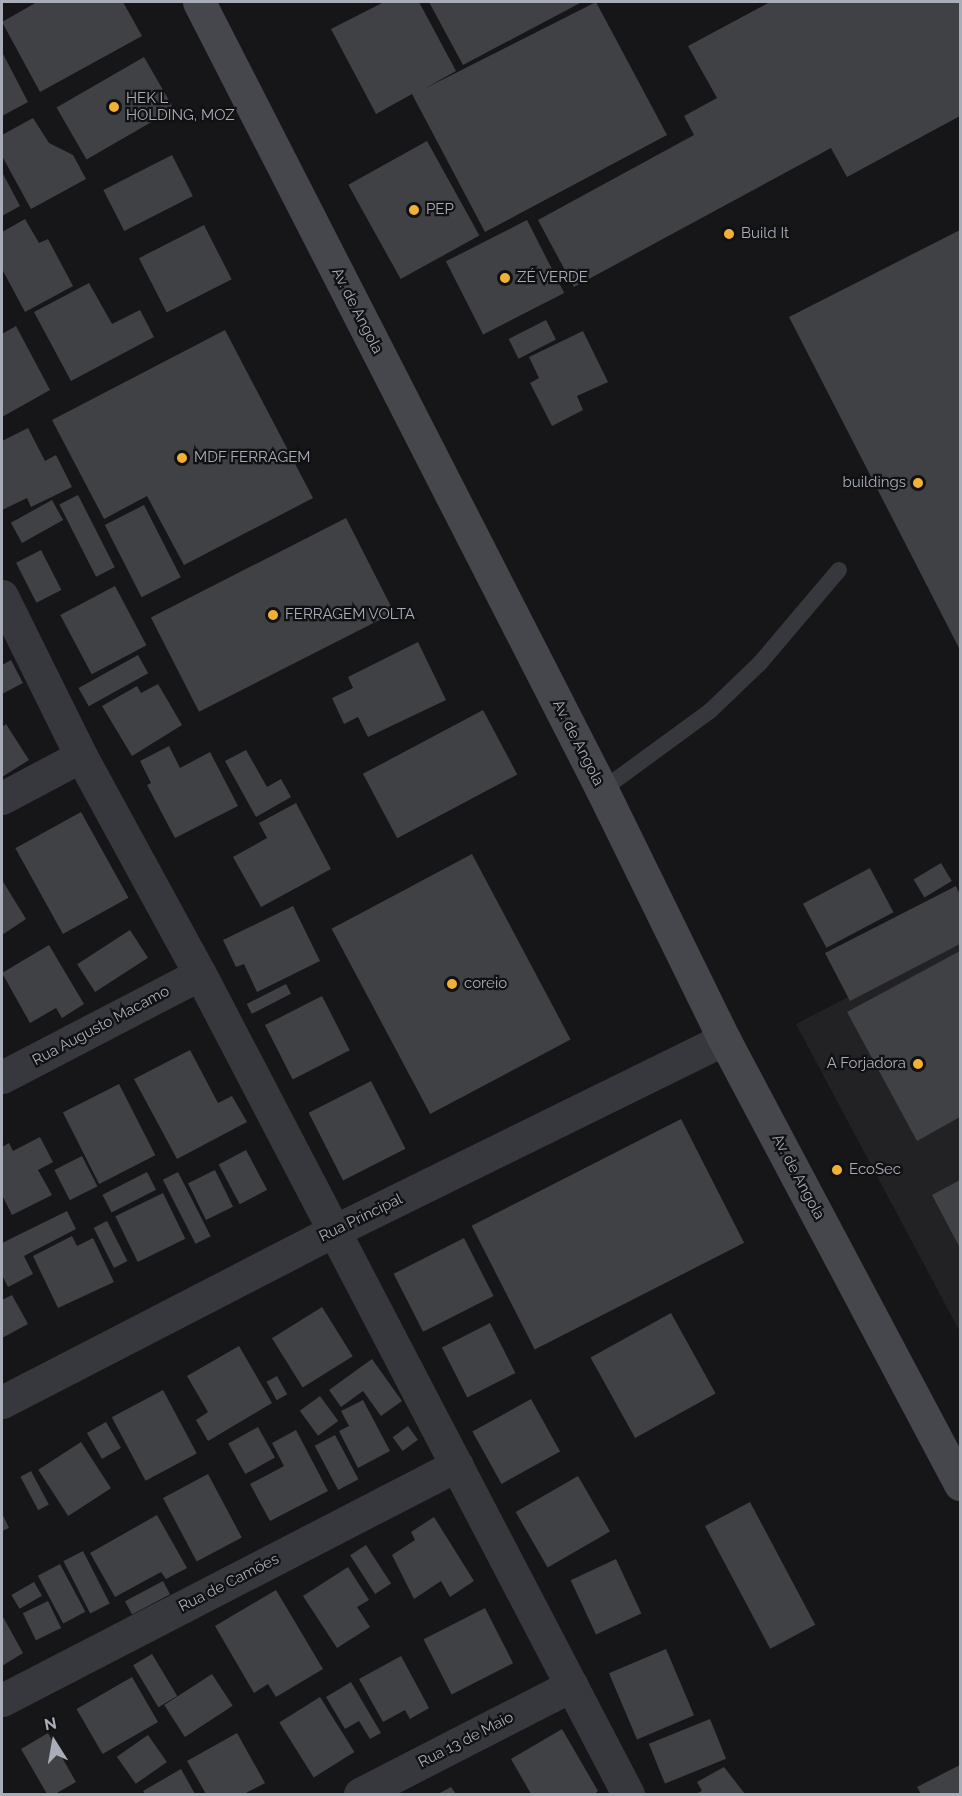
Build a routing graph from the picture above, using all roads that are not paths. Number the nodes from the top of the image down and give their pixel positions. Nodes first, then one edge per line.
1 (199, 2) edge
2 (839, 570) dead end
3 (2, 596) edge
4 (81, 756) junction
5 (602, 790) junction
6 (2, 798) edge
7 (200, 974) junction
8 (724, 1039) junction
9 (2, 1077) edge
10 (334, 1231) junction
11 (2, 1402) edge
12 (457, 1465) junction
13 (960, 1484) edge
14 (572, 1685) junction
15 (2, 1700) edge
16 (360, 1794) edge
17 (628, 1794) edge

1 - 5 main road, Av. de Angola
2 - 5 lane
3 - 4 street
4 - 6 street
4 - 7 street
5 - 8 main road, Av. de Angola
7 - 9 street, Rua Augusto Macamo
7 - 10 street
8 - 10 street, Rua Principal
8 - 13 main road, Av. de Angola
10 - 11 street, Rua Principal
10 - 12 street
12 - 14 street
12 - 15 street, Rua de Camões
14 - 16 street, Rua 13 de Maio
14 - 17 street

